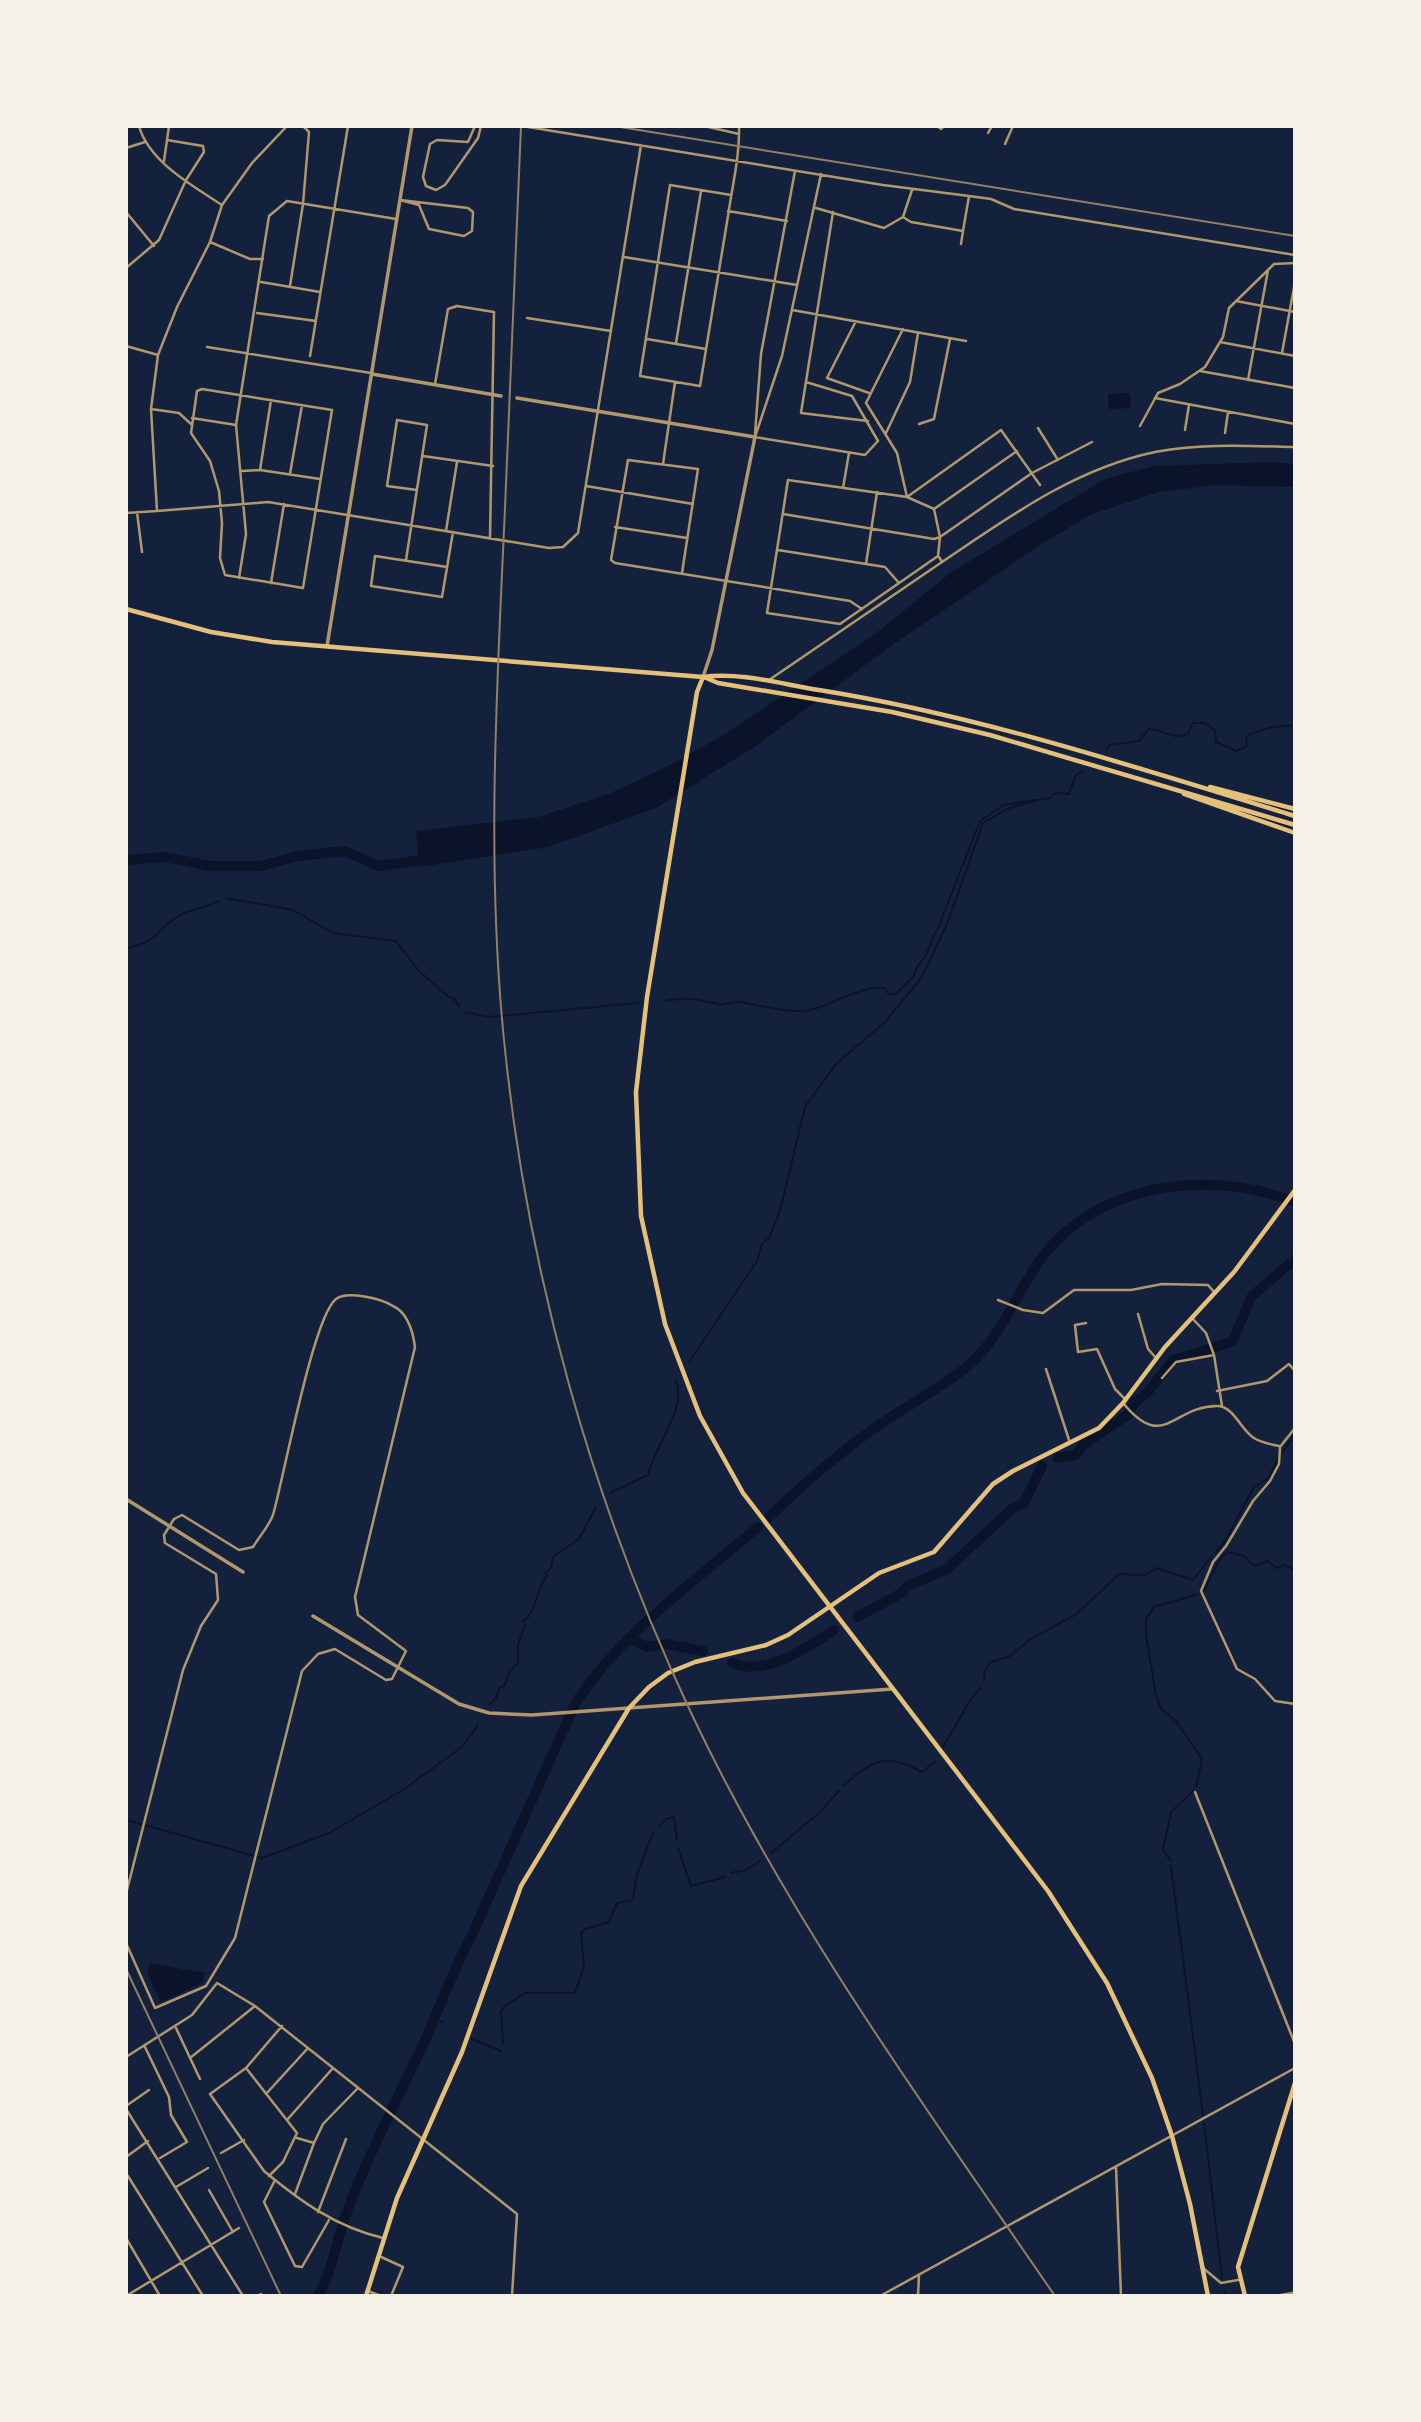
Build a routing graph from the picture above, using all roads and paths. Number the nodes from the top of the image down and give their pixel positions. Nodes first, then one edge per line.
1 (139, 126) edge
2 (169, 126) edge
3 (287, 126) edge
4 (303, 126) edge
5 (348, 126) edge
6 (412, 126) edge
7 (475, 126) edge
8 (481, 126) edge
9 (522, 126) edge
10 (704, 126) edge
11 (739, 126) edge
12 (937, 126) edge
13 (944, 126) edge
14 (992, 126) edge
15 (1013, 126) edge
16 (988, 133) dead end
17 (739, 134) junction
18 (167, 140) junction
19 (145, 142) junction
20 (1005, 144) dead end
21 (641, 145) junction
22 (126, 148) edge
23 (737, 160) junction
24 (164, 161) junction
25 (795, 170) junction
26 (821, 174) junction
27 (186, 180) junction
28 (912, 189) junction
29 (701, 191) junction
30 (731, 195) junction
31 (969, 196) junction
32 (400, 200) junction
33 (303, 204) junction
34 (222, 205) junction
35 (815, 208) junction
36 (334, 209) junction
37 (126, 212) edge
38 (729, 212) junction
39 (833, 212) junction
40 (903, 217) junction
41 (396, 219) junction
42 (132, 220) junction
43 (787, 220) junction
44 (126, 224) edge
45 (963, 231) junction
46 (210, 242) junction
47 (961, 244) dead end
48 (154, 246) junction
49 (1295, 255) edge
50 (623, 257) junction
51 (263, 259) junction
52 (658, 262) junction
53 (1295, 263) edge
54 (688, 267) junction
55 (126, 268) edge
56 (1268, 270) junction
57 (719, 272) junction
58 (260, 281) junction
59 (775, 281) junction
60 (1295, 282) edge
61 (797, 285) junction
62 (290, 286) junction
63 (320, 292) junction
64 (1236, 301) junction
65 (1261, 306) junction
66 (792, 310) junction
67 (1290, 311) junction
68 (1295, 312) edge
69 (255, 313) junction
70 (817, 314) junction
71 (527, 318) dead end
72 (857, 320) junction
73 (316, 321) junction
74 (903, 329) junction
75 (611, 331) junction
76 (918, 332) junction
77 (950, 338) junction
78 (646, 339) junction
79 (967, 341) dead end
80 (1220, 342) junction
81 (676, 343) junction
82 (126, 346) edge
83 (207, 347) dead end
84 (706, 348) junction
85 (1253, 349) junction
86 (1282, 353) junction
87 (248, 354) junction
88 (158, 355) junction
89 (310, 356) dead end
90 (1295, 356) edge
91 (1200, 371) junction
92 (371, 373) junction
93 (1248, 380) junction
94 (676, 382) junction
95 (806, 382) junction
96 (435, 384) junction
97 (1295, 388) edge
98 (869, 393) junction
99 (241, 395) junction
100 (494, 395) junction
101 (500, 396) dead end
102 (517, 398) dead end
103 (1155, 398) junction
104 (271, 400) junction
105 (302, 405) junction
106 (1189, 405) junction
107 (151, 409) junction
108 (598, 411) junction
109 (1228, 412) junction
110 (192, 418) junction
111 (868, 421) junction
112 (669, 423) junction
113 (191, 424) junction
114 (919, 424) dead end
115 (1295, 424) edge
116 (236, 425) junction
117 (1139, 426) dead end
118 (1038, 428) dead end
119 (1185, 429) dead end
120 (886, 433) junction
121 (1225, 433) dead end
122 (755, 437) junction
123 (1092, 442) dead end
124 (1295, 447) edge
125 (1017, 451) junction
126 (849, 452) junction
127 (422, 456) junction
128 (1058, 460) junction
129 (457, 461) junction
130 (663, 464) junction
131 (493, 466) junction
132 (260, 470) junction
133 (240, 471) junction
134 (1032, 473) junction
135 (290, 474) junction
136 (320, 479) junction
137 (1040, 485) dead end
138 (585, 486) junction
139 (844, 488) junction
140 (417, 490) junction
141 (620, 492) junction
142 (877, 492) junction
143 (907, 497) junction
144 (243, 504) junction
145 (284, 504) junction
146 (693, 504) junction
147 (221, 506) junction
148 (316, 509) junction
149 (934, 509) junction
150 (157, 511) junction
151 (137, 512) junction
152 (126, 513) edge
153 (783, 514) junction
154 (348, 515) junction
155 (412, 525) junction
156 (615, 527) junction
157 (872, 528) junction
158 (446, 531) junction
159 (453, 532) junction
160 (940, 537) junction
161 (489, 538) junction
162 (687, 538) junction
163 (777, 550) junction
164 (142, 552) dead end
165 (938, 556) junction
166 (406, 561) junction
167 (942, 562) junction
168 (866, 564) junction
169 (447, 567) junction
170 (682, 573) junction
171 (239, 579) junction
172 (725, 581) junction
173 (271, 583) junction
174 (899, 583) junction
175 (771, 588) junction
176 (126, 609) edge
177 (862, 609) junction
178 (327, 649) junction
179 (703, 677) junction
180 (769, 682) junction
181 (1178, 780) junction
182 (1154, 782) junction
183 (1295, 808) edge
184 (1295, 816) edge
185 (1295, 825) edge
186 (1295, 833) edge
187 (1294, 1191) edge
188 (1215, 1293) junction
189 (998, 1300) dead end
190 (1138, 1314) dead end
191 (1193, 1318) junction
192 (1086, 1323) dead end
193 (1214, 1353) junction
194 (1156, 1358) junction
195 (1046, 1370) dead end
196 (1295, 1371) edge
197 (1162, 1378) dead end
198 (1217, 1391) junction
199 (1124, 1401) junction
200 (1222, 1406) junction
201 (1295, 1428) edge
202 (1070, 1443) junction
203 (1280, 1447) junction
204 (126, 1499) edge
205 (169, 1526) junction
206 (243, 1572) dead end
207 (830, 1607) junction
208 (313, 1616) dead end
209 (398, 1668) junction
210 (892, 1689) junction
211 (1295, 1704) edge
212 (629, 1708) junction
213 (1195, 1792) dead end
214 (126, 1894) edge
215 (126, 1943) edge
216 (255, 2006) junction
217 (282, 2026) junction
218 (176, 2027) junction
219 (1295, 2044) edge
220 (145, 2047) junction
221 (308, 2048) junction
222 (126, 2057) edge
223 (190, 2058) junction
224 (246, 2068) junction
225 (333, 2068) junction
226 (1295, 2068) edge
227 (200, 2079) dead end
228 (1295, 2083) edge
229 (357, 2088) junction
230 (149, 2090) dead end
231 (266, 2094) junction
232 (126, 2107) edge
233 (287, 2120) junction
234 (1172, 2136) junction
235 (297, 2138) junction
236 (346, 2139) dead end
237 (244, 2140) junction
238 (148, 2141) junction
239 (422, 2141) junction
240 (314, 2143) junction
241 (221, 2153) dead end
242 (126, 2157) edge
243 (158, 2158) junction
244 (1116, 2167) junction
245 (208, 2168) dead end
246 (126, 2173) edge
247 (269, 2176) junction
248 (275, 2180) junction
249 (176, 2188) junction
250 (209, 2190) dead end
251 (295, 2194) junction
252 (318, 2212) junction
253 (329, 2220) junction
254 (239, 2228) dead end
255 (233, 2232) junction
256 (383, 2238) junction
257 (126, 2239) edge
258 (211, 2246) junction
259 (379, 2256) junction
260 (182, 2262) junction
261 (1203, 2268) junction
262 (919, 2275) junction
263 (1238, 2280) junction
264 (153, 2281) junction
265 (1295, 2293) edge
266 (367, 2294) edge
267 (126, 2296) edge
268 (160, 2296) edge
269 (203, 2296) edge
270 (243, 2296) edge
271 (381, 2296) edge
272 (391, 2296) edge
273 (512, 2296) edge
274 (880, 2296) edge
275 (918, 2296) edge
276 (1121, 2296) edge
277 (1208, 2296) edge
278 (1245, 2296) edge
279 (1278, 2296) edge

1 - 19 street
2 - 18 street
3 - 34 street
4 - 33 street
5 - 36 street
6 - 32 street
7 - 8 street
9 - 21 street
10 - 17 street
11 - 17 street
12 - 13 street
14 - 16 street
15 - 20 street
17 - 23 street
18 - 24 street
18 - 27 street
19 - 22 street
19 - 24 street
21 - 23 street
21 - 50 street
23 - 25 street
23 - 30 street
24 - 27 street
25 - 26 street
25 - 43 street
26 - 28 street
26 - 35 street
27 - 34 street
27 - 48 street
28 - 31 street
28 - 40 street
29 - 30 street
29 - 52 street
29 - 54 street
30 - 38 street
31 - 45 street
31 - 49 street
32 - 32 street
32 - 41 street
33 - 36 street
33 - 51 street
33 - 62 street
34 - 46 street
35 - 39 street
35 - 61 street
36 - 41 street
36 - 63 street
37 - 42 street
38 - 43 street
38 - 57 street
39 - 40 street
39 - 70 street
40 - 45 street
41 - 92 street
42 - 44 street
42 - 48 street
43 - 59 street
45 - 47 street
46 - 51 street
46 - 88 street
48 - 55 street
50 - 52 street
50 - 75 street
51 - 58 street
52 - 54 street
52 - 78 street
53 - 56 street
54 - 57 street
54 - 81 street
56 - 64 street
56 - 65 street
57 - 59 street
57 - 84 street
58 - 62 street
58 - 69 street
59 - 61 street
59 - 122 street
60 - 67 street
61 - 66 street
62 - 63 street
63 - 73 street
64 - 65 street
64 - 80 street
65 - 67 street
65 - 85 street
66 - 70 street
66 - 122 street
67 - 68 street
67 - 86 street
69 - 73 street
69 - 87 street
70 - 72 street
70 - 95 street
71 - 75 street
72 - 74 street
72 - 98 street
73 - 89 street
74 - 76 street
74 - 98 street
75 - 108 street
76 - 77 street
76 - 120 street
77 - 79 street
77 - 114 street
78 - 81 street
78 - 94 street
80 - 85 street
80 - 91 street
81 - 84 street
82 - 88 street
83 - 87 street
84 - 94 street
85 - 86 street
85 - 93 street
86 - 90 street
87 - 92 street
87 - 99 street
88 - 107 street
91 - 93 street
91 - 103 street
92 - 96 street
92 - 154 street
93 - 97 street
94 - 112 street
95 - 111 street
95 - 111 street
96 - 100 street
96 - 100 street
98 - 120 street
99 - 104 street
99 - 110 street
99 - 116 street
100 - 101 street
100 - 131 street
102 - 108 street
103 - 106 street
103 - 117 street
104 - 105 street
104 - 132 street
105 - 135 street
105 - 136 street
106 - 109 street
106 - 119 street
107 - 113 street
107 - 150 street
108 - 112 street
108 - 138 street
109 - 115 street
109 - 121 street
110 - 113 street
110 - 116 street
111 - 126 street
112 - 122 street
112 - 130 street
113 - 147 street
116 - 133 street
118 - 128 street
120 - 143 street
122 - 126 street
122 - 172 street
123 - 128 street
124 - 167 street
125 - 134 street
125 - 143 street
125 - 149 street
126 - 139 street
127 - 129 street
127 - 140 street
127 - 140 street
128 - 134 street
129 - 131 street
129 - 158 street
130 - 141 street
130 - 146 street
131 - 161 street
132 - 133 street
132 - 135 street
133 - 144 street
134 - 137 street
134 - 160 street
135 - 136 street
136 - 148 street
138 - 141 street
138 - 161 street
139 - 142 street
139 - 153 street
140 - 155 street
141 - 146 street
141 - 156 street
142 - 143 street
142 - 157 street
143 - 149 street
144 - 145 street
144 - 147 street
144 - 171 street
145 - 148 street
145 - 173 street
146 - 162 street
147 - 150 street
147 - 171 street
148 - 154 street
148 - 173 street
149 - 160 street
150 - 151 street
151 - 152 street
151 - 164 street
153 - 157 street
153 - 163 street
154 - 155 street
154 - 178 street
155 - 158 street
155 - 166 street
156 - 162 street
156 - 170 street
157 - 160 street
157 - 168 street
158 - 159 street
159 - 161 street
159 - 169 street
160 - 165 street
162 - 170 street
163 - 168 street
163 - 175 street
165 - 167 street
165 - 174 street
166 - 169 street
166 - 169 street
167 - 180 street
168 - 174 street
170 - 172 street
171 - 173 street
172 - 175 street
172 - 179 street
174 - 177 street
175 - 177 street
175 - 177 street
176 - 178 main road
178 - 179 main road
179 - 180 main road
179 - 182 main road
179 - 207 main road
180 - 181 main road
181 - 183 main road
181 - 184 main road
182 - 185 main road
182 - 186 main road
187 - 188 main road
188 - 189 street
188 - 191 main road
190 - 194 street
191 - 193 street
191 - 194 main road
192 - 199 street
193 - 197 street
193 - 198 street
194 - 199 main road
195 - 202 street
196 - 198 street
198 - 200 street
199 - 200 street
199 - 202 main road
200 - 203 street
201 - 203 street
202 - 207 main road
203 - 211 street
204 - 205 street
205 - 206 street
205 - 209 street
205 - 214 street
207 - 210 main road
207 - 212 main road
208 - 209 street
209 - 212 street
209 - 215 street
210 - 212 street
210 - 234 main road
212 - 239 main road
213 - 219 street
216 - 217 street
216 - 218 street
216 - 223 street
217 - 221 street
217 - 224 street
218 - 220 street
218 - 223 street
220 - 222 street
220 - 243 street
221 - 225 street
221 - 231 street
223 - 227 street
224 - 231 street
224 - 237 street
225 - 229 street
225 - 233 street
226 - 234 street
228 - 263 main road
229 - 239 street
229 - 240 street
230 - 232 street
231 - 233 street
232 - 238 street
233 - 235 street
234 - 244 street
234 - 261 main road
235 - 240 street
235 - 247 street
236 - 252 street
237 - 241 street
237 - 247 street
238 - 242 street
238 - 243 street
239 - 256 main road
239 - 273 street
240 - 251 street
243 - 249 street
244 - 262 street
244 - 276 street
245 - 249 street
246 - 260 street
247 - 248 street
248 - 251 street
248 - 253 street
249 - 258 street
250 - 255 street
251 - 252 street
252 - 253 street
253 - 256 street
254 - 255 street
255 - 258 street
256 - 259 main road
257 - 264 street
258 - 260 street
258 - 270 street
259 - 266 main road
259 - 272 street
260 - 264 street
260 - 269 street
261 - 263 street
261 - 277 main road
262 - 274 street
262 - 275 street
263 - 278 main road
264 - 267 street
264 - 268 street
265 - 279 street
266 - 271 street

